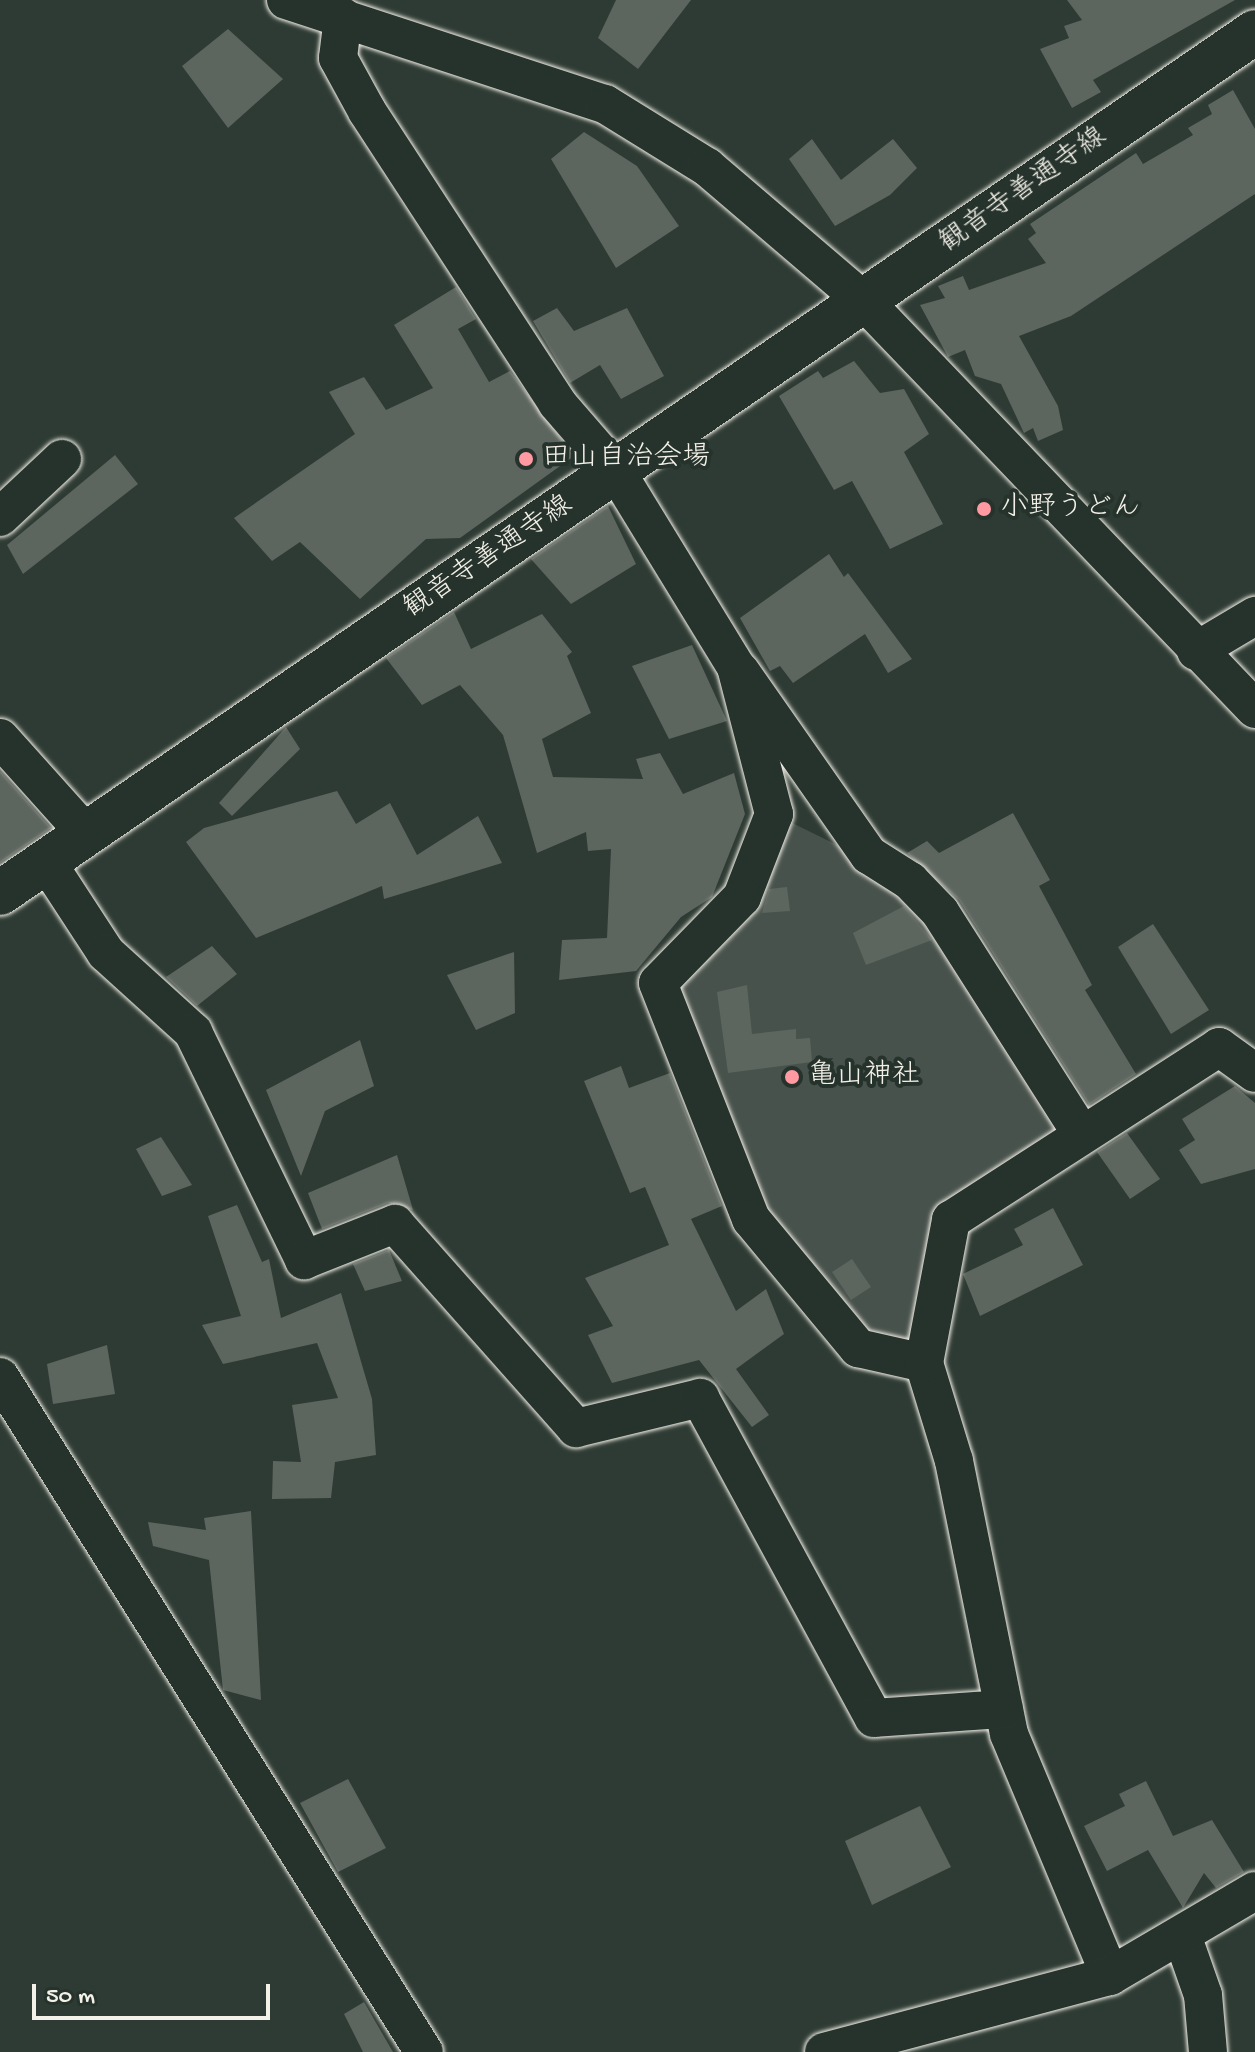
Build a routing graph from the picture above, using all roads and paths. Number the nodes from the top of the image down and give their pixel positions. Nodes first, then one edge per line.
1 (313, 6) edge
2 (1255, 32) edge
3 (864, 301) junction
4 (62, 459) dead end
5 (616, 471) junction
6 (0, 517) edge
7 (1255, 616) edge
8 (1196, 651) junction
9 (736, 667) junction
10 (1255, 709) edge
11 (0, 738) edge
12 (86, 834) junction
13 (46, 861) junction
14 (0, 893) edge
15 (1255, 1073) edge
16 (1082, 1135) junction
17 (924, 1363) junction
18 (0, 1377) edge
19 (1004, 1709) junction
20 (1255, 1891) edge
21 (1183, 1938) junction
22 (1110, 1976) junction
23 (424, 2052) edge
24 (824, 2052) edge
25 (1208, 2052) edge

1 - 3 street
1 - 5 street
2 - 3 main road, 観音寺善通寺線
3 - 5 main road, 観音寺善通寺線
3 - 8 street
4 - 6 street
5 - 9 street
5 - 12 main road, 観音寺善通寺線
7 - 8 street
8 - 10 street
9 - 16 street
9 - 17 street
11 - 12 street
12 - 13 main road, 観音寺善通寺線
13 - 14 main road, 観音寺善通寺線
13 - 19 street
15 - 16 street
16 - 17 street
17 - 19 street
18 - 23 street
19 - 22 street
20 - 21 street
21 - 22 street
21 - 25 street
22 - 24 street

